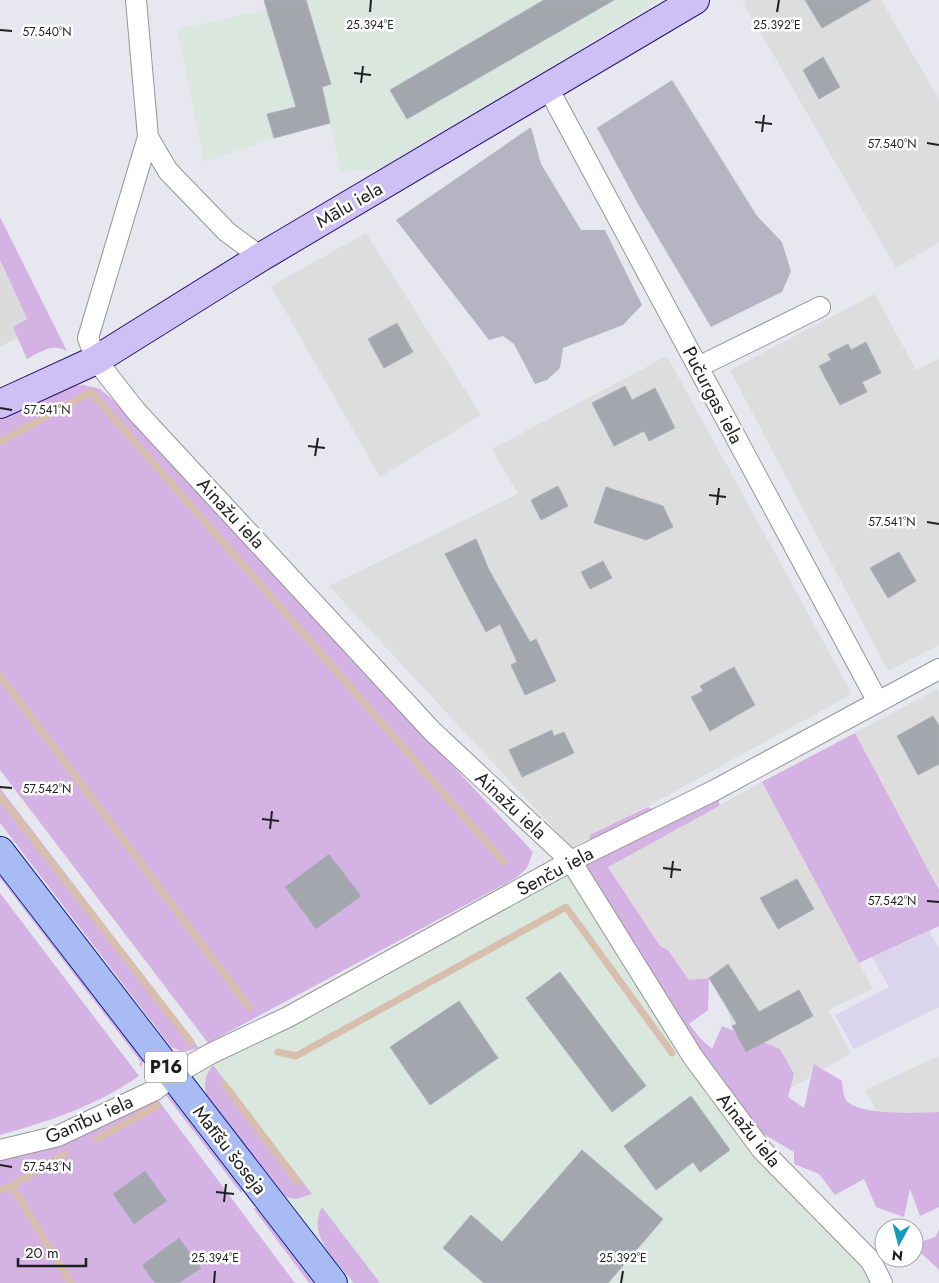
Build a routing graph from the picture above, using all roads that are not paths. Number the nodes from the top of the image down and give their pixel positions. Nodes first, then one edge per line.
1 (136, 0) edge
2 (696, 0) edge
3 (548, 88) junction
4 (148, 137) junction
5 (261, 257) junction
6 (820, 308) dead end
7 (96, 360) junction
8 (698, 368) junction
9 (0, 404) edge
10 (938, 673) edge
11 (878, 702) junction
12 (0, 851) edge
13 (571, 861) junction
14 (172, 1076) junction
15 (0, 1150) edge
16 (333, 1283) edge
17 (882, 1283) edge

1 - 4 street
2 - 3 street, Mālu iela
3 - 5 street, Mālu iela
3 - 8 street, Pučurgas iela
4 - 5 street
4 - 7 street
5 - 7 street, Mālu iela
6 - 8 street
7 - 9 street, Mālu iela
7 - 13 street, Ainažu iela
8 - 11 street, Pučurgas iela
10 - 11 street, Senču iela
11 - 13 street, Senču iela
12 - 14 main road, Matīšu šoseja / P16
13 - 14 street, Senču iela
13 - 17 street, Ainažu iela
14 - 15 street, Ganību iela
14 - 16 main road, Matīšu šoseja / P16

